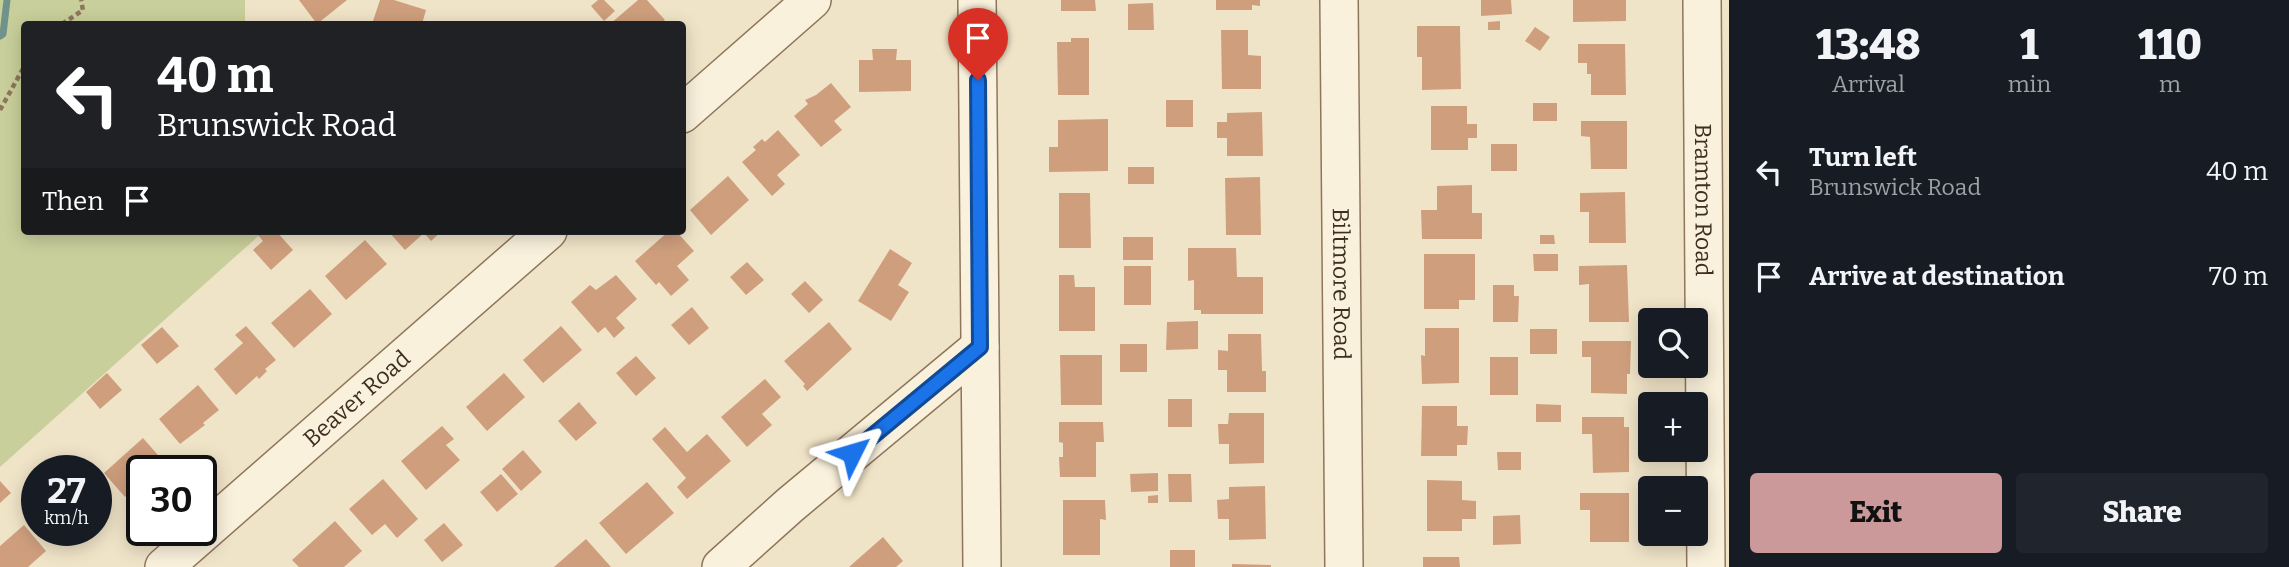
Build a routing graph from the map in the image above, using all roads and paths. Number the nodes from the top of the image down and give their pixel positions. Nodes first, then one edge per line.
1 (81, 0) edge
2 (812, 0) edge
3 (977, 0) edge
4 (1339, 0) edge
5 (1702, 0) edge
6 (66, 21) edge
7 (21, 72) edge
8 (0, 110) edge
9 (686, 110) edge
10 (543, 235) edge
11 (980, 347) junction
12 (164, 567) edge
13 (721, 567) edge
14 (982, 567) edge
15 (1344, 567) edge
16 (1706, 567) edge

1 - 6 path
2 - 9 street
3 - 11 street
4 - 15 street, Biltmore Road
5 - 16 street, Bramton Road
7 - 8 path
10 - 12 street, Beaver Road
11 - 13 street
11 - 14 street

